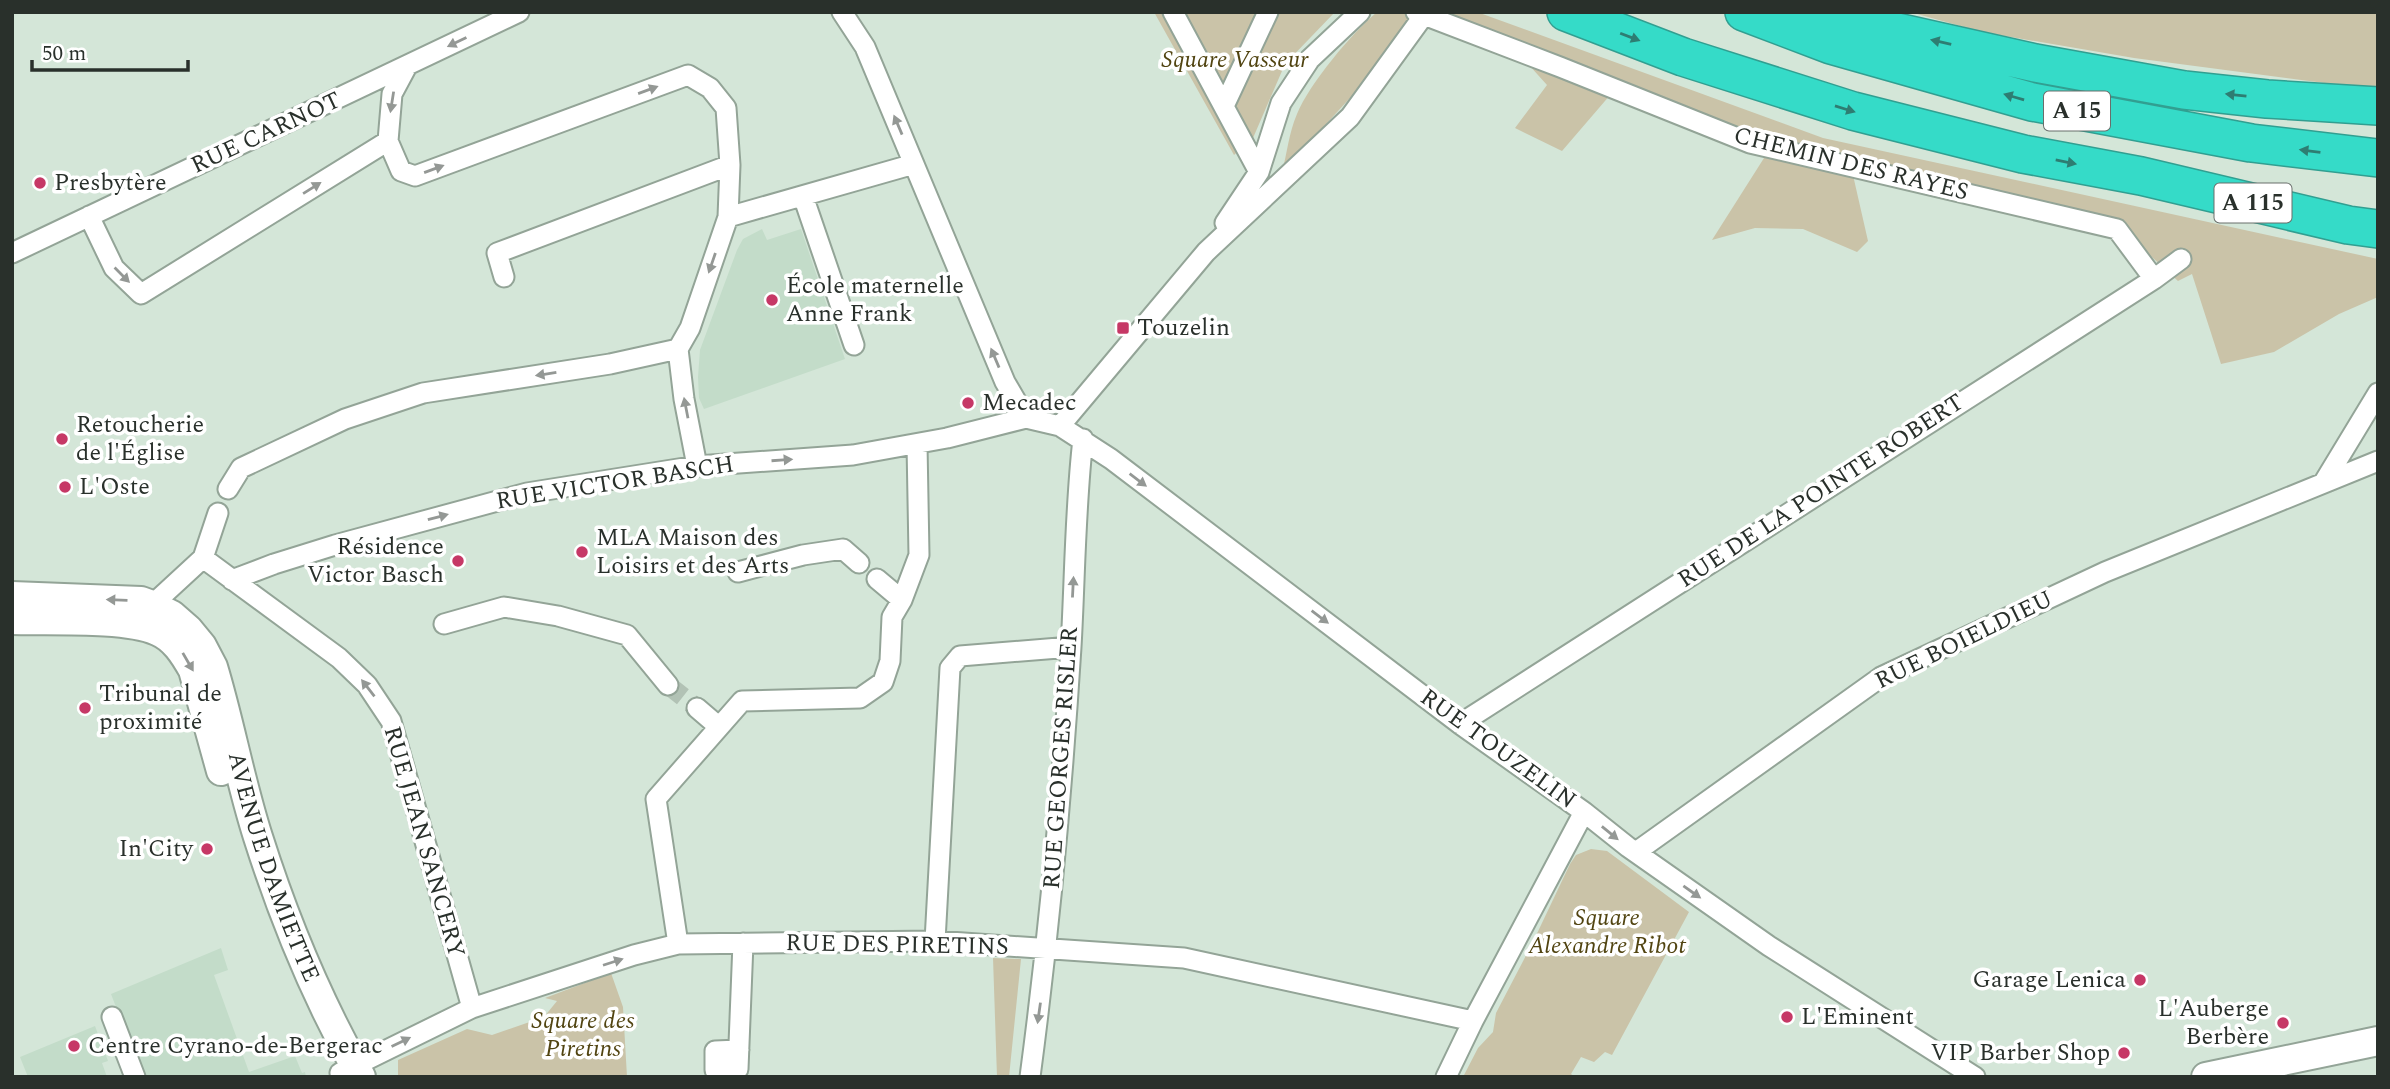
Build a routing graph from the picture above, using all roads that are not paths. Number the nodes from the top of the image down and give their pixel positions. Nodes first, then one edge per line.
1 (519, 12) edge
2 (842, 12) edge
3 (1173, 12) edge
4 (1268, 12) edge
5 (1566, 12) edge
6 (1744, 12) edge
7 (1420, 14) edge
8 (1355, 17) edge
9 (1784, 27) junction
10 (407, 66) junction
11 (1224, 106) junction
12 (2378, 106) edge
13 (388, 141) junction
14 (2378, 158) edge
15 (730, 164) junction
16 (914, 164) junction
17 (1259, 173) junction
18 (2141, 176) junction
19 (803, 196) junction
20 (2378, 207) edge
21 (89, 216) junction
22 (728, 217) junction
23 (2378, 229) edge
24 (1206, 251) junction
25 (12, 253) edge
26 (2181, 259) dead end
27 (504, 277) dead end
28 (2154, 279) junction
29 (854, 345) dead end
30 (678, 349) junction
31 (2378, 393) edge
32 (1026, 418) junction
33 (1060, 426) junction
34 (1083, 439) junction
35 (917, 444) junction
36 (2378, 461) edge
37 (697, 466) junction
38 (2324, 482) junction
39 (228, 489) dead end
40 (218, 513) dead end
41 (203, 558) junction
42 (859, 563) dead end
43 (738, 572) dead end
44 (877, 579) dead end
45 (232, 580) junction
46 (12, 596) edge
47 (902, 600) junction
48 (152, 605) junction
49 (12, 620) edge
50 (444, 624) dead end
51 (1071, 646) junction
52 (668, 685) tunnel mouth
53 (697, 708) tunnel mouth
54 (1460, 724) junction
55 (718, 726) junction
56 (1584, 812) junction
57 (1636, 852) junction
58 (935, 941) junction
59 (743, 943) junction
60 (678, 944) junction
61 (1047, 948) junction
62 (472, 1008) junction
63 (112, 1017) dead end
64 (1473, 1021) junction
65 (2378, 1041) edge
66 (739, 1050) dead end
67 (349, 1073) edge
68 (135, 1077) edge
69 (1030, 1077) edge
70 (1447, 1077) edge
71 (1975, 1077) edge
72 (2206, 1077) edge

1 -> 10 street, RUE CARNOT
16 -> 2 street
3 - 11 street
4 - 11 street
5 -> 18 highway, A 15
6 - 9 highway, A 15
7 - 24 street
7 - 28 street, CHEMIN DES RAYES
8 - 17 street
12 -> 9 highway
14 -> 9 highway, A 15
10 -> 13 street
10 - 21 street, RUE CARNOT
11 - 17 street
13 -> 15 street
21 -> 13 street
15 - 22 street
15 - 27 street
16 - 19 street
32 -> 16 street
17 - 24 street
18 - 20 highway, A 15
18 - 23 highway, A 115
19 - 22 street
19 - 29 street
21 - 25 street, RUE CARNOT
22 -> 30 street
24 - 33 street
26 - 28 street, RUE DE LA POINTE ROBERT
28 - 54 street, RUE DE LA POINTE ROBERT
37 -> 30 street
30 -> 39 street
31 - 38 street
32 - 33 street, RUE TOUZELIN
32 - 35 street, RUE VICTOR BASCH
33 - 34 street, RUE TOUZELIN
51 -> 34 street, RUE GEORGES RISLER
34 -> 54 street, RUE TOUZELIN
37 -> 35 street, RUE VICTOR BASCH
35 - 47 street
36 - 38 street, RUE BOIELDIEU
45 -> 37 street, RUE VICTOR BASCH
38 - 57 street, RUE BOIELDIEU
40 - 41 street
41 - 45 street
41 - 48 street
42 - 43 street
44 - 47 street
62 -> 45 street, RUE JEAN SANCERY
48 -> 46 main road, AVENUE DAMIETTE
47 - 55 street
48 - 67 main road, AVENUE DAMIETTE
49 -> 67 main road, AVENUE DAMIETTE
50 - 52 street
51 - 58 street
51 - 61 street, RUE GEORGES RISLER
53 - 55 street
54 - 56 street, RUE TOUZELIN
55 - 60 street
56 -> 57 street, RUE TOUZELIN
56 - 64 street
57 -> 71 street, RUE TOUZELIN
58 - 59 street, RUE DES PIRETINS
58 - 61 street, RUE DES PIRETINS
59 - 60 street, RUE DES PIRETINS
59 - 66 street
62 -> 60 street, RUE DES PIRETINS
61 - 64 street, RUE DES PIRETINS
61 -> 69 street, RUE GEORGES RISLER
67 -> 62 street, RUE DES PIRETINS
63 - 68 street
64 - 70 street
65 - 72 main road

